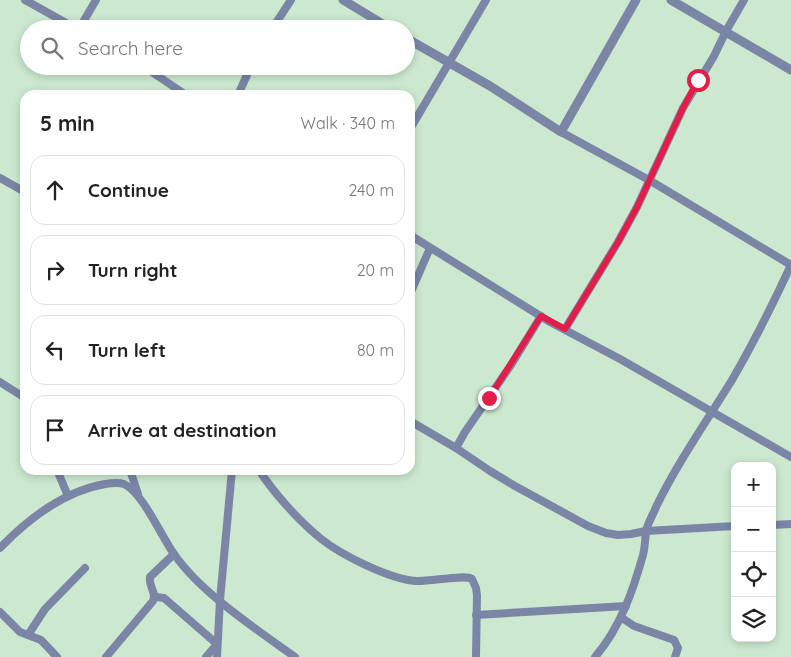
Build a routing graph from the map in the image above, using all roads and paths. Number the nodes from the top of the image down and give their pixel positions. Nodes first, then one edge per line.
1 (26, 0) edge
2 (96, 0) edge
3 (291, 0) edge
4 (343, 0) edge
5 (486, 0) edge
6 (636, 0) edge
7 (671, 0) edge
8 (744, 0) edge
9 (62, 20) edge
10 (84, 20) edge
11 (278, 20) edge
12 (376, 20) edge
13 (726, 31) junction
14 (415, 43) edge
15 (448, 63) junction
16 (791, 70) edge
17 (156, 75) edge
18 (247, 75) edge
19 (179, 90) edge
20 (240, 90) edge
21 (415, 120) edge
22 (561, 132) junction
23 (0, 178) edge
24 (649, 180) junction
25 (20, 189) edge
26 (415, 238) edge
27 (430, 248) junction
28 (791, 265) edge
29 (415, 282) edge
30 (541, 316) junction
31 (565, 329) junction
32 (0, 382) edge
33 (20, 395) edge
34 (712, 411) junction
35 (415, 423) edge
36 (456, 448) junction
37 (791, 457) edge
38 (59, 475) edge
39 (132, 475) edge
40 (232, 475) edge
41 (263, 475) edge
42 (68, 496) junction
43 (138, 496) junction
44 (791, 524) edge
45 (776, 525) edge
46 (731, 526) edge
47 (646, 531) junction
48 (0, 548) edge
49 (174, 554) junction
50 (85, 568) dead end
51 (154, 597) junction
52 (220, 600) junction
53 (626, 606) junction
54 (0, 612) edge
55 (476, 615) junction
56 (622, 618) junction
57 (28, 635) junction
58 (217, 644) junction
59 (57, 657) edge
60 (106, 657) edge
61 (206, 657) edge
62 (217, 657) edge
63 (295, 657) edge
64 (476, 657) edge
65 (595, 657) edge
66 (675, 657) edge

1 - 9 street
2 - 10 street
3 - 11 street
4 - 12 street
5 - 15 street
6 - 22 street
7 - 13 street
8 - 13 street
13 - 16 street
13 - 24 street
14 - 15 street
15 - 21 street
15 - 22 street
17 - 19 street
18 - 20 street
22 - 24 street
23 - 25 street
24 - 28 street
24 - 31 street
26 - 27 street
27 - 29 street
27 - 30 street
28 - 34 street
30 - 31 street
30 - 36 street
31 - 34 street
32 - 33 street
34 - 37 street
34 - 47 street
35 - 36 street
36 - 47 street
38 - 42 street
39 - 43 street
40 - 52 street
41 - 55 street
42 - 43 street
42 - 48 street
43 - 49 street
44 - 45 street
46 - 47 street
47 - 53 street
49 - 51 street
49 - 52 street
50 - 57 street
51 - 58 street
51 - 60 street
52 - 58 street
52 - 63 street
53 - 55 street
53 - 56 street
54 - 57 street
55 - 64 street
56 - 65 street
56 - 66 street
57 - 59 street
58 - 61 street
58 - 62 street

